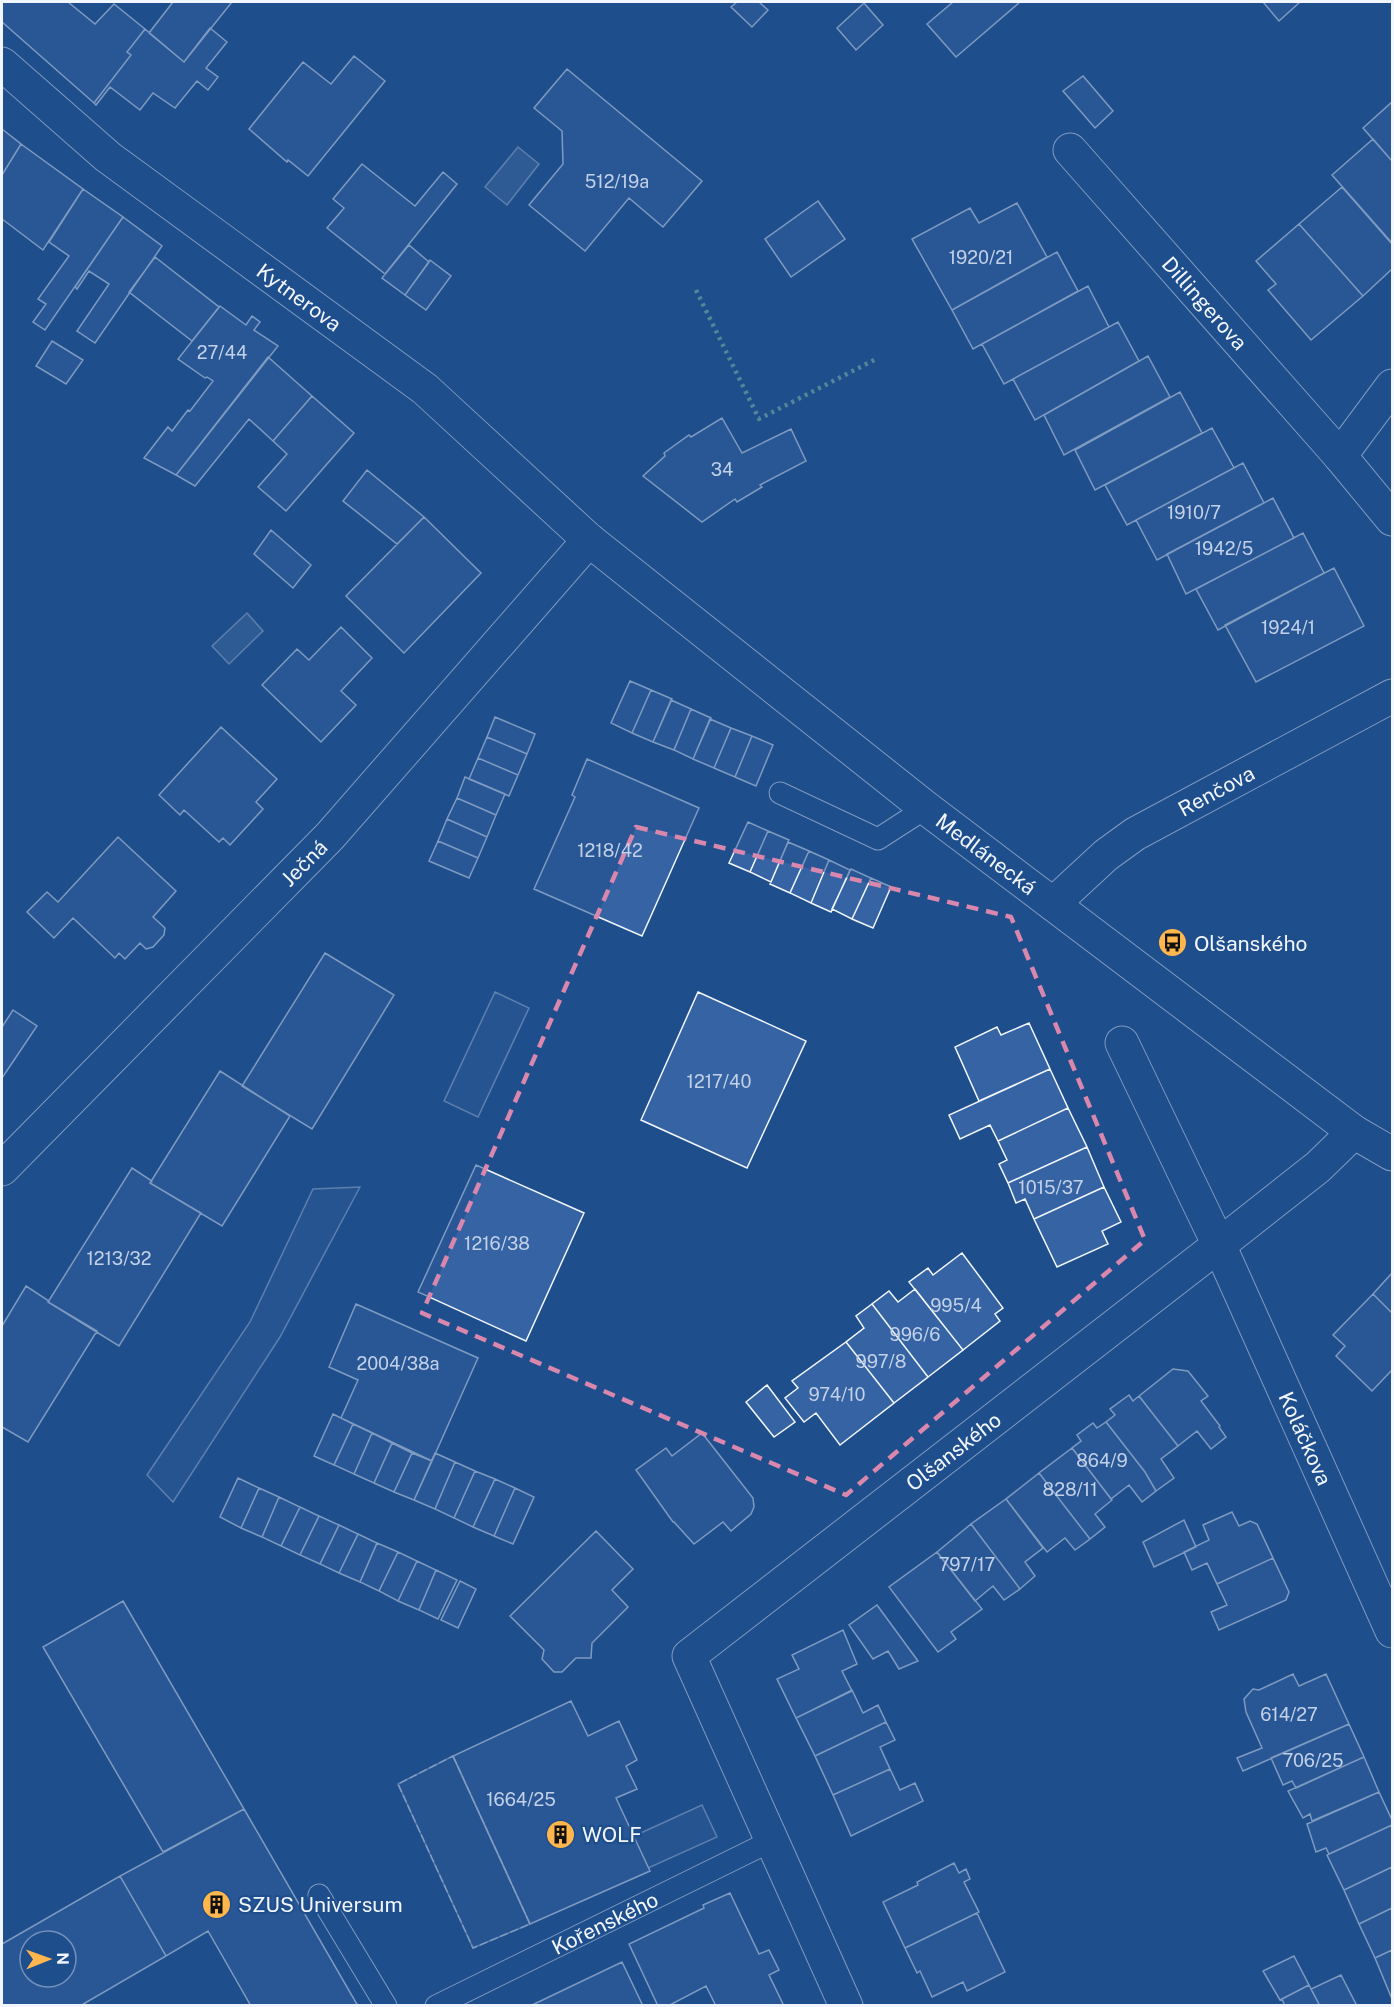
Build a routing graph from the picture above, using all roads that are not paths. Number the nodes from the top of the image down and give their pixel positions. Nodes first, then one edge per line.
1 (2, 64) edge
2 (1070, 150) dead end
3 (1392, 386) edge
4 (1340, 456) junction
5 (1392, 519) edge
6 (589, 540) junction
7 (1392, 696) edge
8 (780, 793) dead end
9 (926, 808) junction
10 (1053, 904) junction
11 (1122, 1043) dead end
12 (1354, 1132) junction
13 (1392, 1154) edge
14 (2, 1169) edge
15 (1220, 1245) junction
16 (1392, 1631) edge
17 (771, 1841) junction
18 (319, 1895) dead end
19 (386, 2006) edge
20 (436, 2006) edge
21 (846, 2006) edge

1 - 6 street, Kytnerova
2 - 4 street, Dillingerova
3 - 4 street
4 - 5 street, Dillingerova
6 - 9 street, Medlánecká
6 - 14 street, Ječná
7 - 10 street, Renčova
8 - 9 lane
9 - 10 street, Medlánecká
10 - 12 street, Medlánecká
11 - 15 street, Koláčkova
12 - 13 street, Medlánecká
12 - 15 street
15 - 16 street, Koláčkova
15 - 17 street, Olšanského
17 - 20 lane, Kořenského
17 - 21 street
18 - 19 lane

